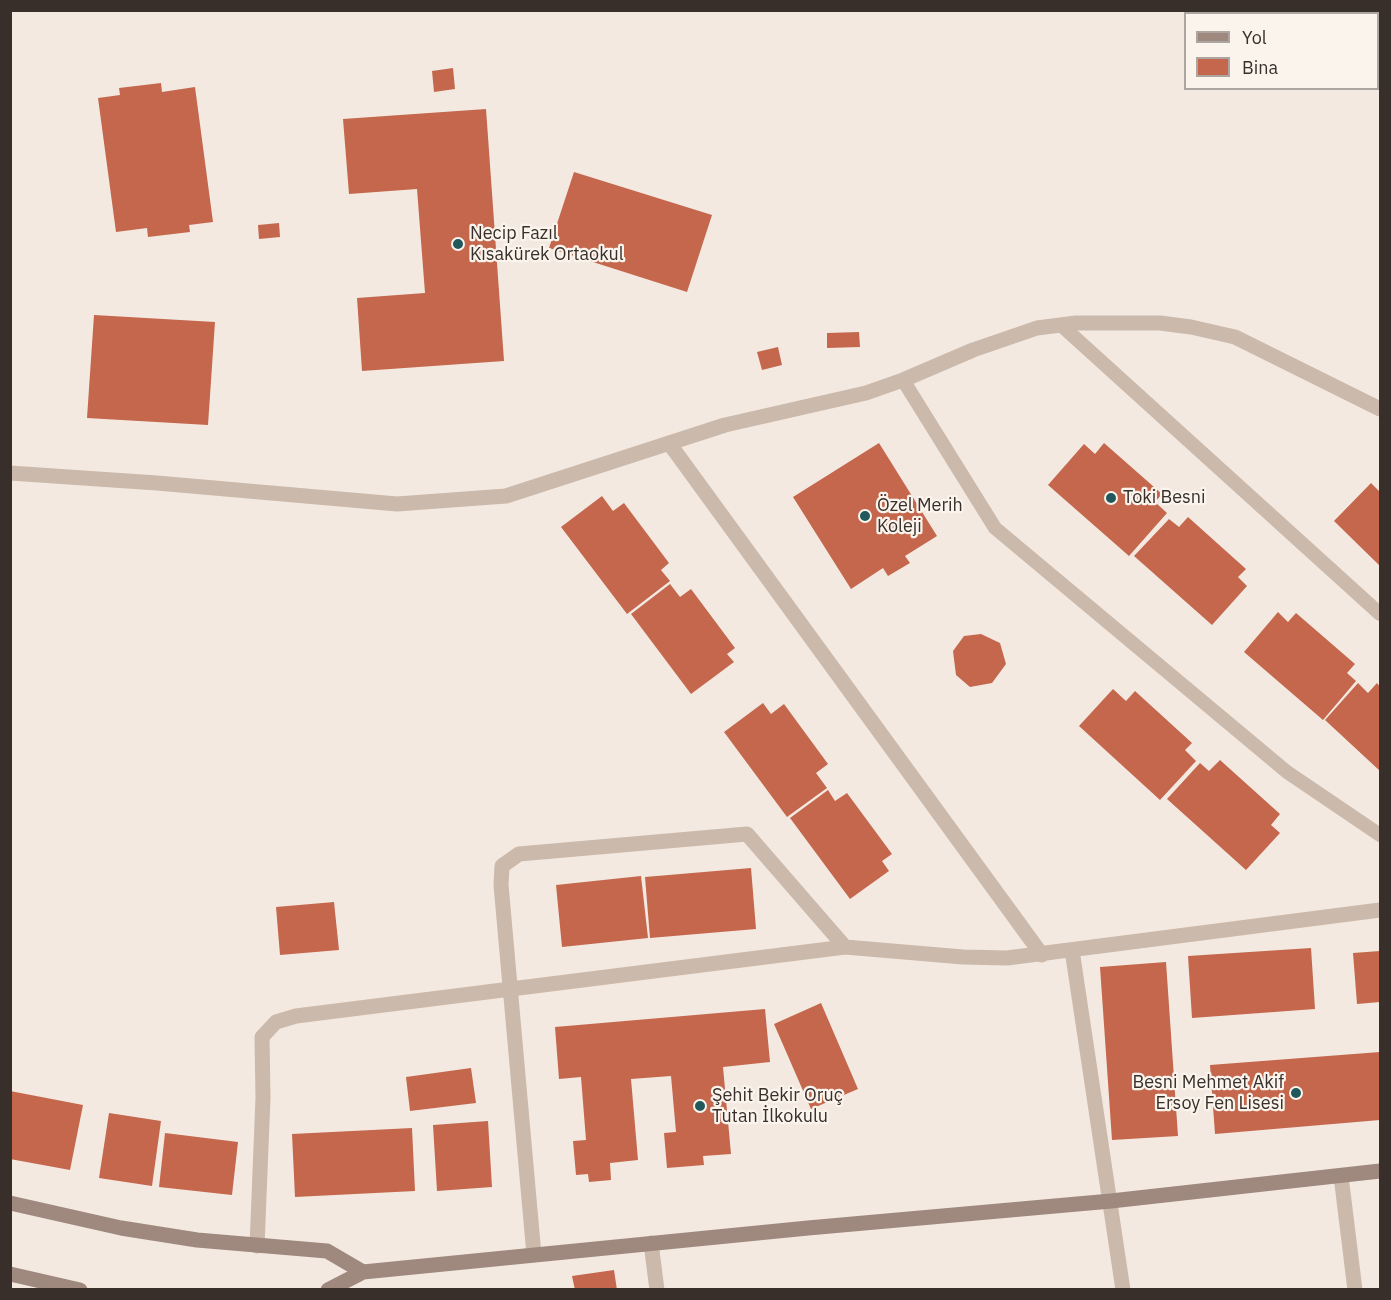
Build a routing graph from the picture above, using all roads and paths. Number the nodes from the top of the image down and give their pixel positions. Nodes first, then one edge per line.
1 (1061, 325) junction
2 (903, 380) junction
3 (1380, 409) edge
4 (669, 443) junction
5 (10, 473) edge
6 (1380, 614) edge
7 (1380, 835) edge
8 (1380, 910) edge
9 (844, 947) junction
10 (1072, 950) junction
11 (1042, 955) junction
12 (510, 990) junction
13 (1380, 1171) edge
14 (1341, 1176) junction
15 (1111, 1201) junction
16 (10, 1203) edge
17 (651, 1243) junction
18 (257, 1246) junction
19 (534, 1255) junction
20 (363, 1272) junction
21 (10, 1274) edge
22 (80, 1290) edge
23 (328, 1290) edge
24 (657, 1290) edge
25 (1123, 1290) edge
26 (1355, 1290) edge

1 - 2 street
1 - 3 street
1 - 6 lane
2 - 4 street
2 - 7 lane
4 - 5 street
4 - 11 street
8 - 10 street
9 - 11 street
9 - 12 street
9 - 12 street
10 - 11 street
10 - 15 street
12 - 18 street
12 - 19 street
13 - 14 street
14 - 15 street
14 - 26 street
15 - 17 street
15 - 25 street
16 - 18 street
17 - 19 street
17 - 24 street
18 - 20 street
19 - 20 street
20 - 23 street
21 - 22 street

